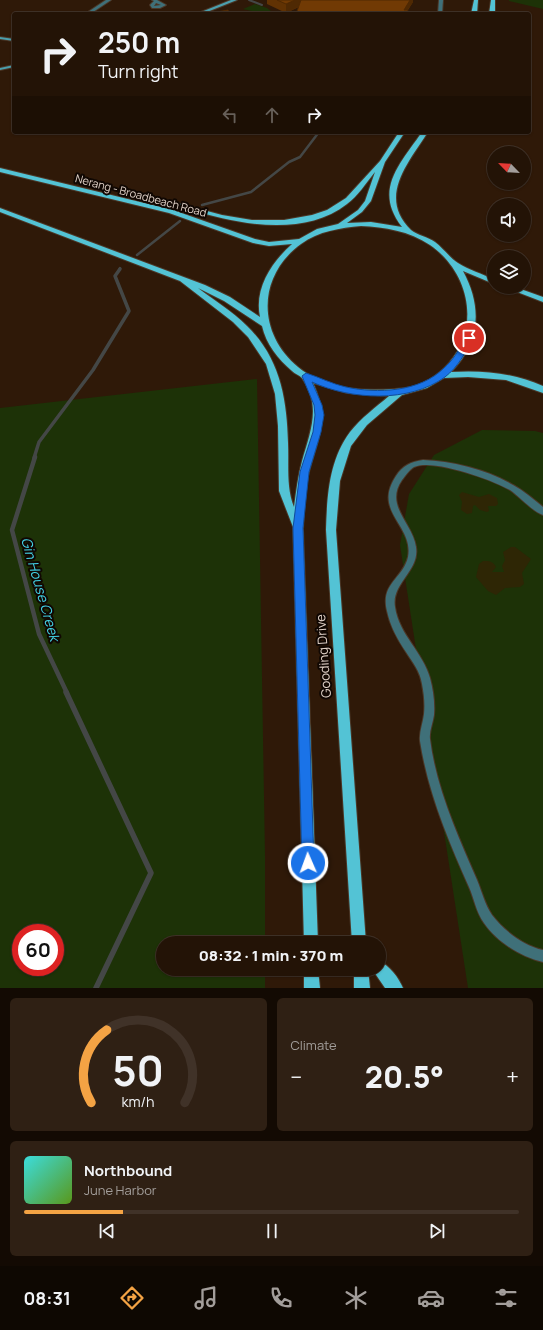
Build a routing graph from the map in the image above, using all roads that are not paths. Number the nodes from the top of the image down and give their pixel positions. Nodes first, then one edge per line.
1 (109, 0) edge
2 (234, 0) edge
3 (441, 0) edge
4 (476, 0) edge
5 (493, 0) edge
6 (90, 12) edge
7 (203, 12) edge
8 (440, 12) edge
9 (474, 12) edge
10 (492, 12) edge
11 (0, 38) edge
12 (12, 40) edge
13 (12, 63) edge
14 (12, 63) edge
15 (0, 65) edge
16 (0, 69) edge
17 (401, 134) edge
18 (424, 134) edge
19 (382, 162) junction
20 (0, 170) edge
21 (120, 199) junction
22 (0, 210) edge
23 (338, 226) junction
24 (409, 232) junction
25 (299, 241) junction
26 (454, 264) junction
27 (487, 279) edge
28 (183, 280) junction
29 (527, 294) edge
30 (543, 300) edge
31 (265, 324) junction
32 (442, 375) junction
33 (306, 376) junction
34 (543, 390) edge
35 (401, 392) junction
36 (543, 512) edge
37 (298, 528) junction
38 (311, 936) edge
39 (359, 936) edge
40 (543, 956) edge
41 (311, 976) edge
42 (361, 976) edge
43 (385, 976) edge
44 (312, 988) edge
45 (362, 988) edge
46 (395, 988) edge

1 - 6 street
2 - 7 street
3 - 8 street
4 - 9 main road
5 - 10 main road
11 - 12 street
13 - 15 street
14 - 16 street
17 - 19 main road
18 - 24 main road
19 - 21 main road
19 - 23 main road
20 - 21 main road, Nerang - Broadbeach Road
21 - 25 main road, Nerang - Broadbeach Road
22 - 28 main road
23 - 24 main road
23 - 25 main road
24 - 26 main road
25 - 31 main road
26 - 27 main road
26 - 32 main road
28 - 31 main road
28 - 37 main road
29 - 30 main road
31 - 33 main road
32 - 34 main road
32 - 35 main road
33 - 35 main road
33 - 37 main road, Gooding Drive
35 - 39 main road, Gooding Drive
36 - 40 street
37 - 38 main road, Gooding Drive
41 - 44 main road
42 - 45 main road
43 - 46 main road

